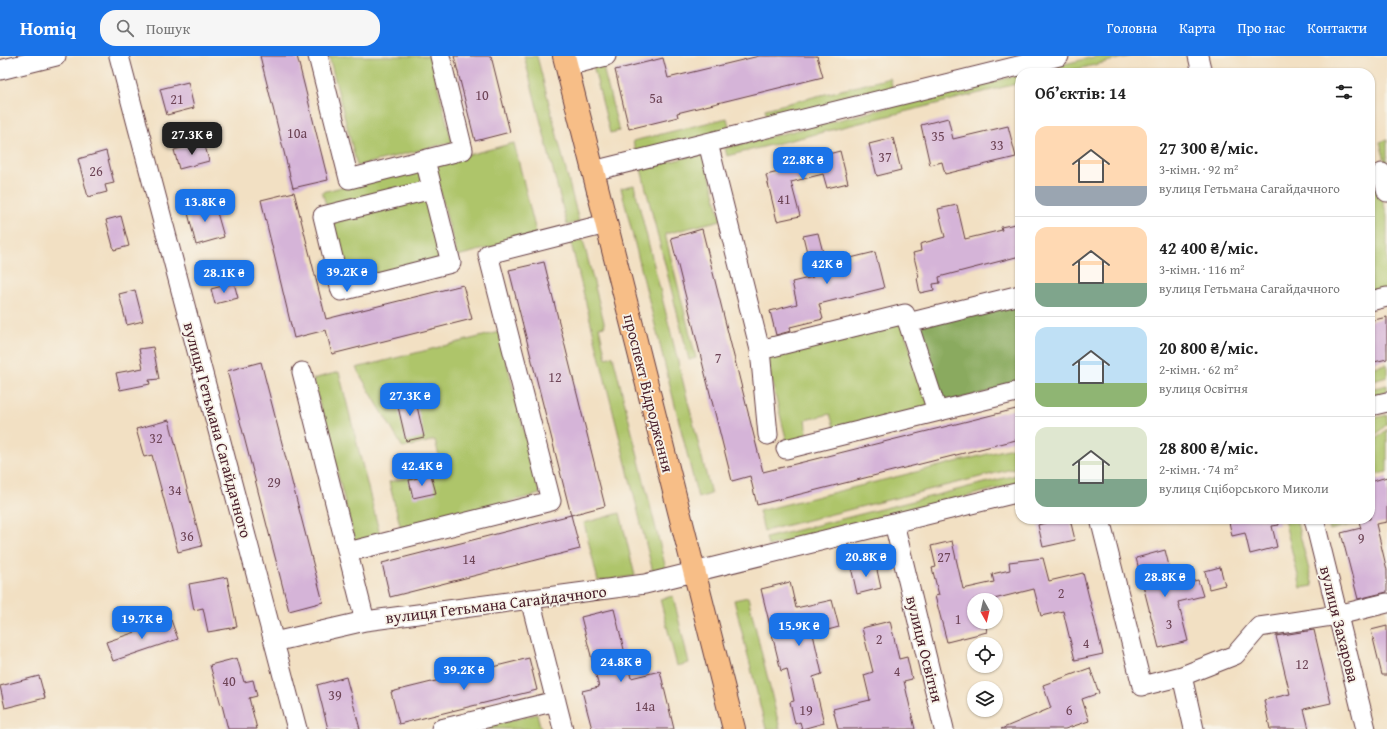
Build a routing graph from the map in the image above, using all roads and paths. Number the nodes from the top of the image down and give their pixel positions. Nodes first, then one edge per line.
1 (56, 56) edge
2 (119, 56) edge
3 (318, 56) edge
4 (440, 56) edge
5 (606, 56) edge
6 (1059, 56) edge
7 (1198, 56) edge
8 (565, 61) edge
9 (1201, 68) edge
10 (0, 70) edge
11 (708, 143) junction
12 (425, 160) junction
13 (593, 171) junction
14 (1382, 173) dead end
15 (432, 189) junction
16 (1387, 192) edge
17 (606, 224) junction
18 (1015, 296) edge
19 (1387, 297) edge
20 (1375, 300) edge
21 (908, 324) junction
22 (760, 350) junction
23 (302, 372) dead end
24 (1015, 392) edge
25 (1387, 402) edge
26 (1375, 405) edge
27 (938, 412) junction
28 (768, 435) dead end
29 (786, 449) dead end
30 (1015, 493) edge
31 (894, 523) junction
32 (1101, 524) edge
33 (1315, 524) edge
34 (348, 552) junction
35 (694, 572) junction
36 (530, 599) junction
37 (1387, 603) edge
38 (1338, 615) junction
39 (365, 621) junction
40 (274, 642) junction
41 (1182, 676) junction
42 (556, 701) junction
43 (479, 724) edge
44 (297, 729) edge
45 (441, 729) edge
46 (563, 729) edge
47 (734, 729) edge
48 (944, 729) edge
49 (1194, 729) edge
50 (1366, 729) edge

1 - 10 street
2 - 40 street, вулиця Гетьмана Сагайдачного
3 - 12 street
4 - 12 street
5 - 8 street
6 - 11 street
7 - 9 street
8 - 13 main road, проспект Відродження
11 - 13 street
11 - 22 street
12 - 15 street
13 - 17 main road, проспект Відродження
14 - 16 street
15 - 15 street
17 - 34 street
17 - 35 main road, проспект Відродження
18 - 21 street
19 - 20 street
21 - 22 street
21 - 27 street
22 - 28 street
23 - 34 street
24 - 27 street
25 - 26 street
27 - 29 street
30 - 31 street, вулиця Гетьмана Сагайдачного
31 - 35 street, вулиця Гетьмана Сагайдачного
31 - 48 street, вулиця Освітня
32 - 41 street
33 - 38 street, вулиця Захарова
34 - 39 street
35 - 36 street, вулиця Гетьмана Сагайдачного
35 - 47 main road, проспект Відродження
36 - 39 street, вулиця Гетьмана Сагайдачного
36 - 42 street
37 - 38 street
38 - 41 street
38 - 50 street, вулиця Захарова
39 - 40 street, вулиця Гетьмана Сагайдачного
40 - 44 street, вулиця Гетьмана Сагайдачного
41 - 49 street
42 - 43 street
42 - 46 street
43 - 45 street

